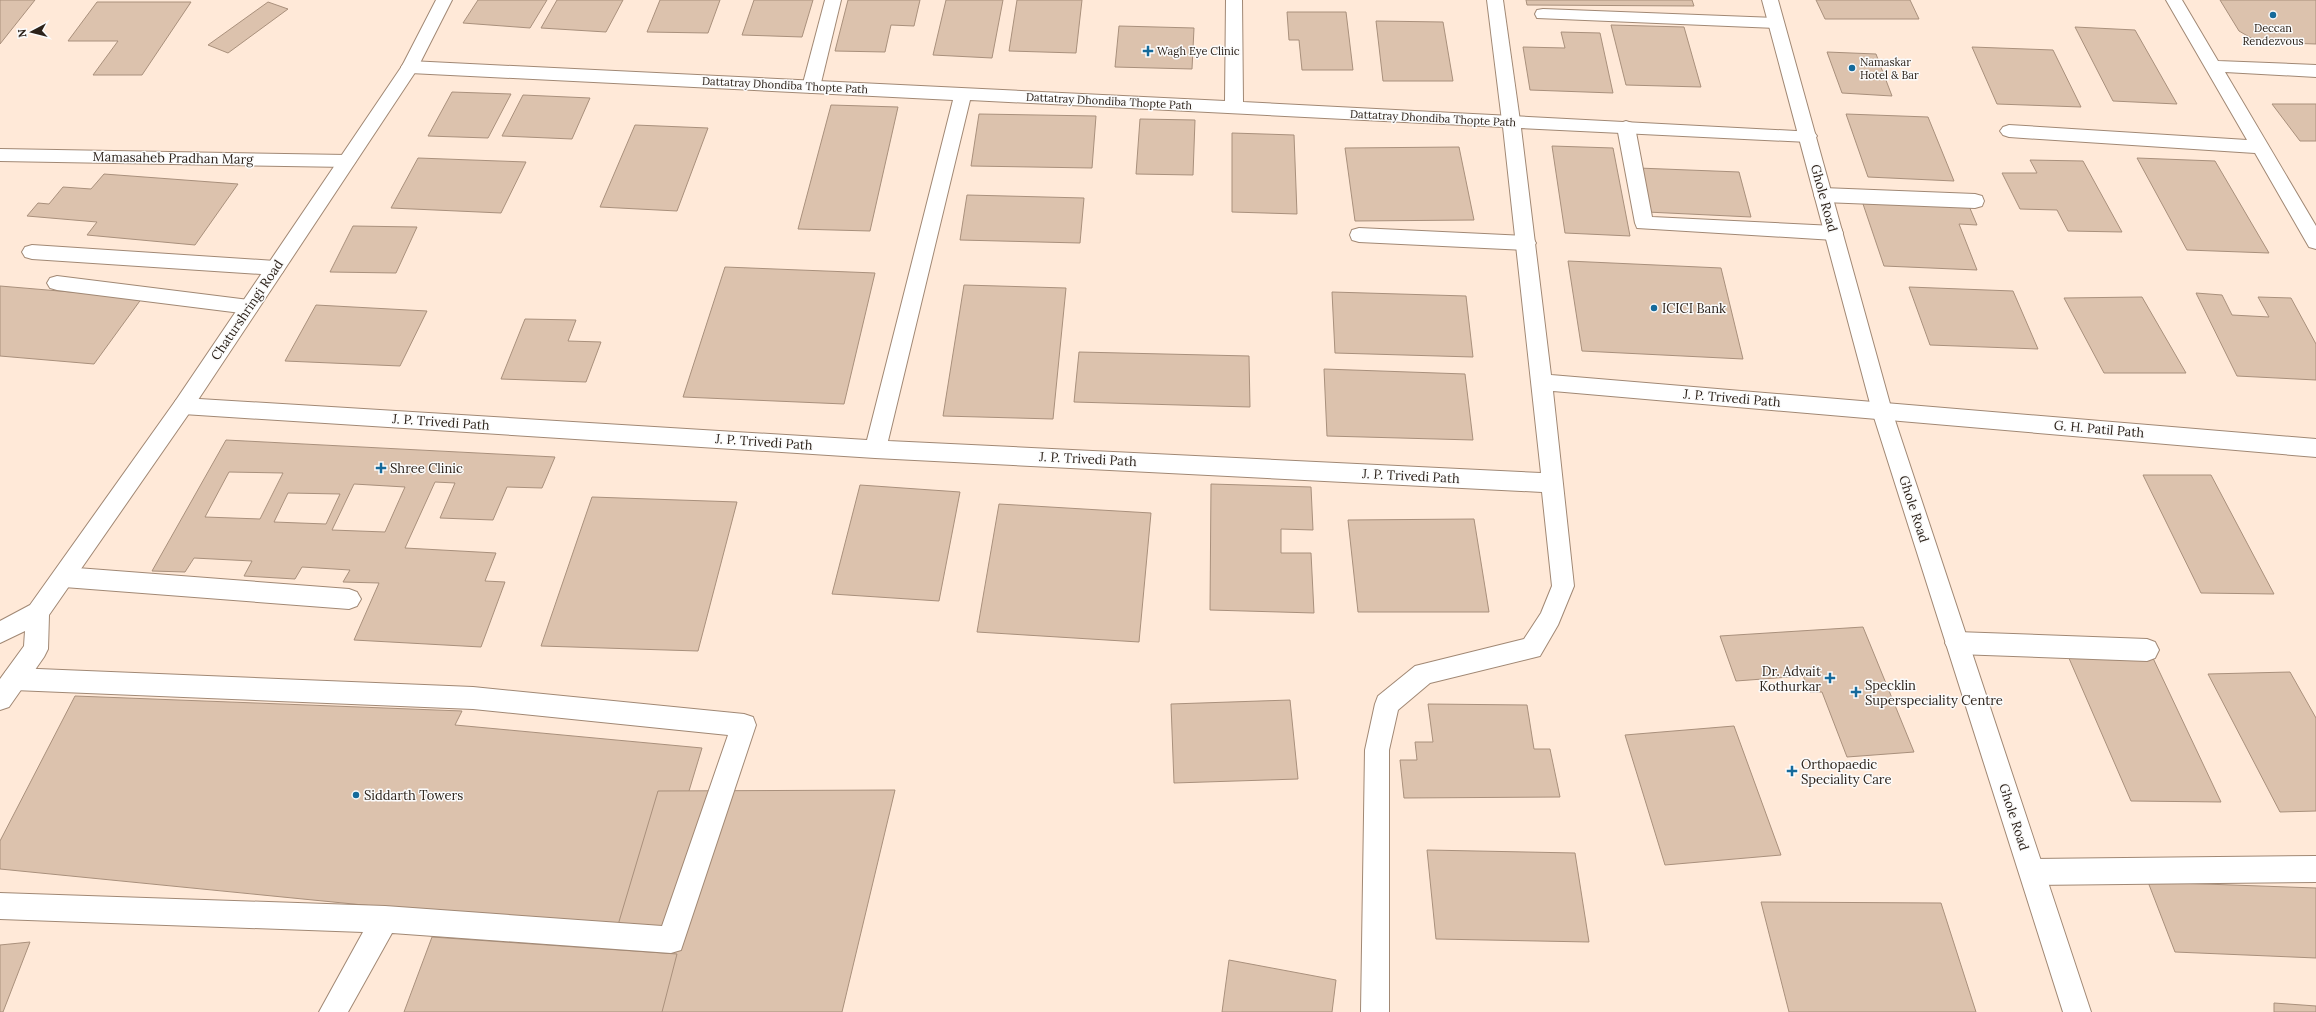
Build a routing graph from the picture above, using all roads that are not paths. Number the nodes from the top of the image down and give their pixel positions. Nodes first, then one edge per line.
1 (444, 0) edge
2 (833, 0) edge
3 (1234, 0) edge
4 (1495, 0) edge
5 (1770, 0) edge
6 (2174, 0) edge
7 (1543, 14) dead end
8 (1776, 23) junction
9 (2212, 66) junction
10 (410, 67) junction
11 (2316, 71) edge
12 (811, 87) junction
13 (962, 94) junction
14 (1234, 108) junction
15 (1511, 121) junction
16 (1626, 127) junction
17 (2009, 131) dead end
18 (1808, 136) junction
19 (2260, 147) junction
20 (0, 155) edge
21 (347, 160) junction
22 (1824, 195) junction
23 (1975, 201) dead end
24 (1834, 233) junction
25 (1359, 235) dead end
26 (2316, 242) edge
27 (1526, 243) junction
28 (32, 252) dead end
29 (275, 268) junction
30 (56, 283) dead end
31 (249, 307) junction
32 (1542, 382) junction
33 (183, 406) junction
34 (1882, 411) junction
35 (2316, 448) edge
36 (875, 449) junction
37 (1551, 483) junction
38 (64, 577) junction
39 (349, 599) dead end
40 (38, 612) junction
41 (0, 633) edge
42 (1957, 644) junction
43 (2147, 650) dead end
44 (14, 679) junction
45 (0, 699) edge
46 (2316, 869) edge
47 (2032, 872) junction
48 (0, 906) edge
49 (385, 919) junction
50 (333, 1012) edge
51 (1375, 1012) edge
52 (2077, 1012) edge

1 - 10 street, Chaturshringi Road
2 - 12 street
3 - 14 street
4 - 15 street
5 - 8 street, Ghole Road
6 - 9 street
7 - 8 street
8 - 18 street, Ghole Road
9 - 11 street
9 - 19 street
10 - 12 street, Dattatray Dhondiba Thopte Path
10 - 21 street, Chaturshringi Road
12 - 13 street, Dattatray Dhondiba Thopte Path
13 - 14 street, Dattatray Dhondiba Thopte Path
13 - 36 street
14 - 15 street, Dattatray Dhondiba Thopte Path
15 - 16 street, Dattatray Dhondiba Thopte Path
15 - 27 street
16 - 18 street, Dattatray Dhondiba Thopte Path
16 - 24 street
17 - 19 street
18 - 22 street, Ghole Road
19 - 26 street
20 - 21 street, Mamasaheb Pradhan Marg
21 - 29 street, Chaturshringi Road
22 - 23 street
22 - 24 street, Ghole Road
24 - 34 street, Ghole Road
25 - 27 street
27 - 32 street
28 - 29 street
29 - 31 street, Chaturshringi Road
30 - 31 street
31 - 33 street, Chaturshringi Road
32 - 34 street, J. P. Trivedi Path
32 - 37 street
33 - 36 street, J. P. Trivedi Path
33 - 38 street, Chaturshringi Road
34 - 35 street, G. H. Patil Path
34 - 42 street, Ghole Road
36 - 37 street, J. P. Trivedi Path
37 - 51 street
38 - 39 street
38 - 40 street, Chaturshringi Road
40 - 41 street, Chaturshringi Road
40 - 44 street
42 - 43 street
42 - 47 street, Ghole Road
44 - 45 street
44 - 49 street
46 - 47 street
47 - 52 street, Ghole Road
48 - 49 street
49 - 50 street

